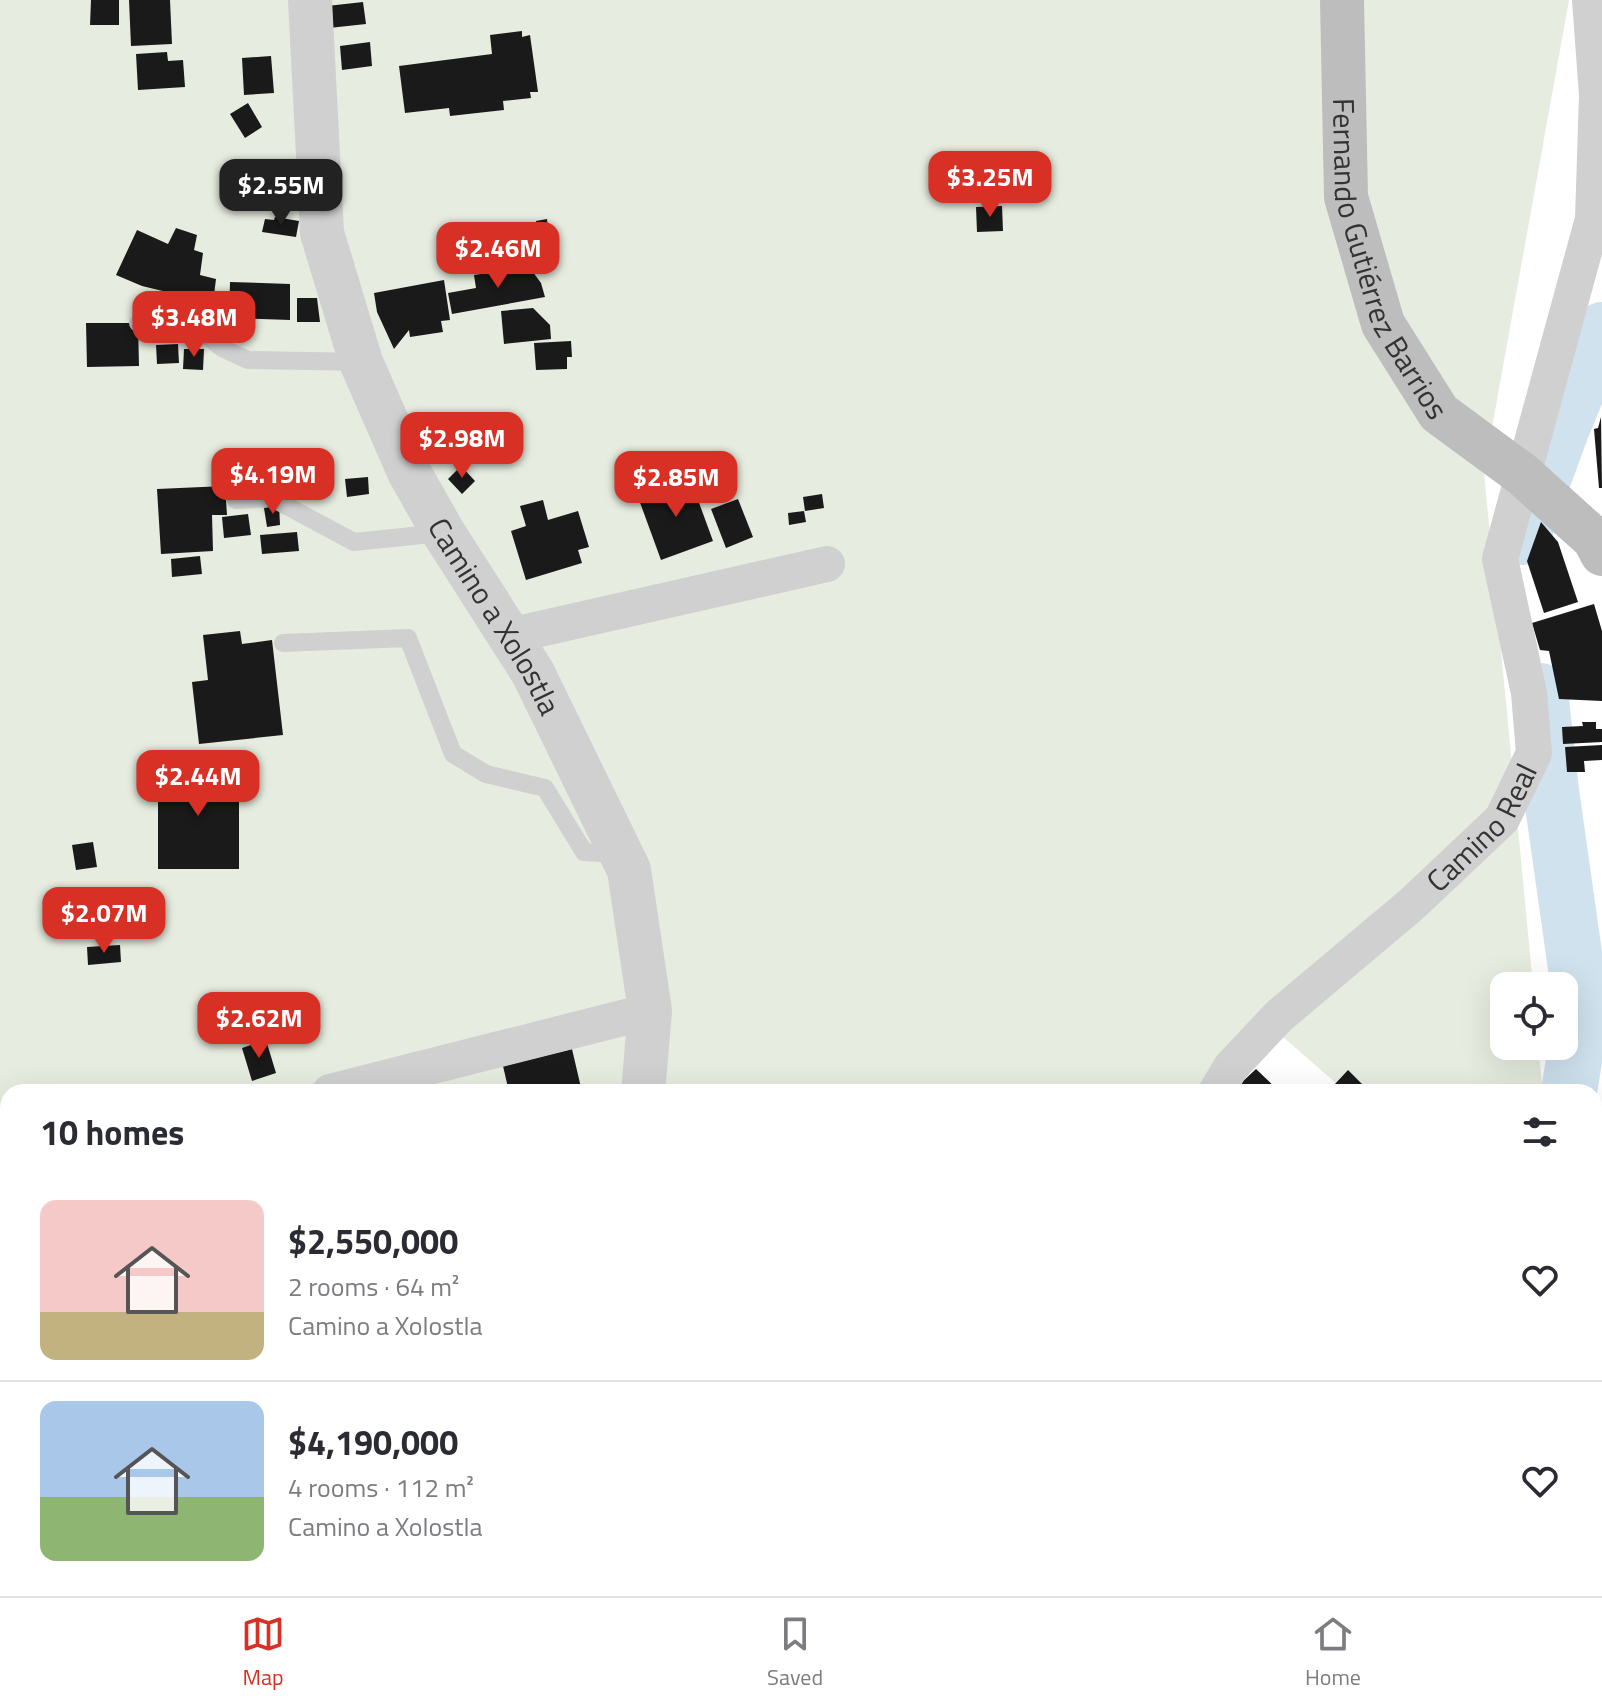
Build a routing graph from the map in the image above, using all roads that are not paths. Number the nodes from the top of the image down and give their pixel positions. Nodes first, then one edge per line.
1 (310, 0) edge
2 (1342, 0) edge
3 (1590, 0) edge
4 (138, 323) dead end
5 (361, 362) junction
6 (1543, 493) junction
7 (236, 500) dead end
8 (443, 532) junction
9 (1602, 554) edge
10 (827, 564) dead end
11 (509, 636) junction
12 (283, 643) dead end
13 (621, 855) junction
14 (650, 1011) junction
15 (362, 1084) edge
16 (644, 1084) edge
17 (1221, 1084) edge

1 - 5 street, Camino a Xolostla
2 - 6 main road, Fernando Gutiérrez Barrios
3 - 6 street, Camino Real
4 - 5 lane
5 - 8 street, Camino a Xolostla
6 - 9 main road, Fernando Gutiérrez Barrios
6 - 17 street, Camino Real
7 - 8 lane
8 - 11 street, Camino a Xolostla
10 - 11 street
11 - 13 street, Camino a Xolostla
12 - 13 lane
13 - 14 street, Camino a Xolostla
14 - 15 street
14 - 16 street, Camino a Xolostla

